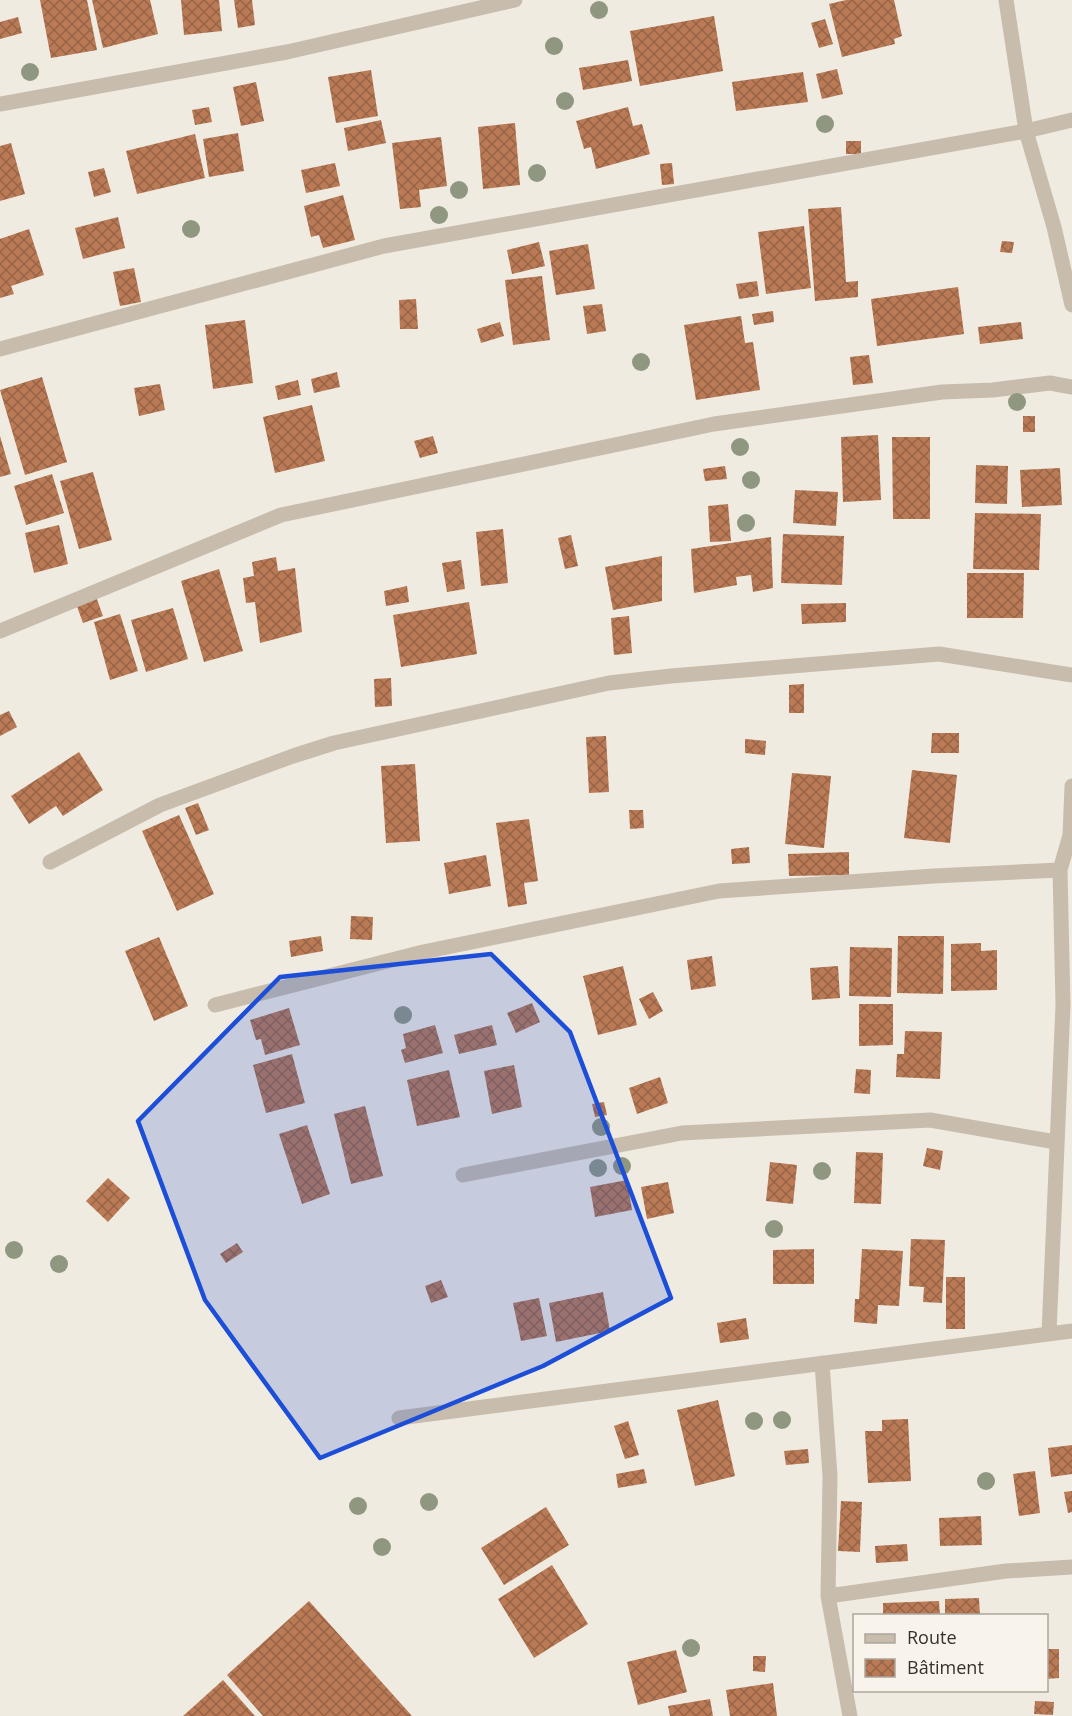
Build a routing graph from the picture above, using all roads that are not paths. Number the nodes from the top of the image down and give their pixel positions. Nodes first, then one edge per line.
1 (515, 0) edge
2 (1006, 0) edge
3 (0, 104) edge
4 (1072, 120) edge
5 (1026, 131) junction
6 (1072, 305) edge
7 (0, 348) edge
8 (1072, 387) edge
9 (0, 631) edge
10 (1072, 675) edge
11 (1072, 786) edge
12 (50, 862) dead end
13 (1060, 870) junction
14 (215, 1005) dead end
15 (1066, 1048) edge
16 (1056, 1142) junction
17 (463, 1175) dead end
18 (1072, 1331) edge
19 (1049, 1333) junction
20 (822, 1363) junction
21 (399, 1418) dead end
22 (1072, 1567) edge
23 (828, 1596) junction
24 (850, 1716) edge

1 - 3 street
2 - 5 street
4 - 5 street
5 - 6 street
5 - 7 street
8 - 9 street
10 - 12 street
11 - 13 street
13 - 14 street
13 - 15 street
15 - 16 street
16 - 17 street
16 - 19 street
18 - 19 street
19 - 20 street
20 - 21 street
20 - 23 street
22 - 23 street
23 - 24 street

